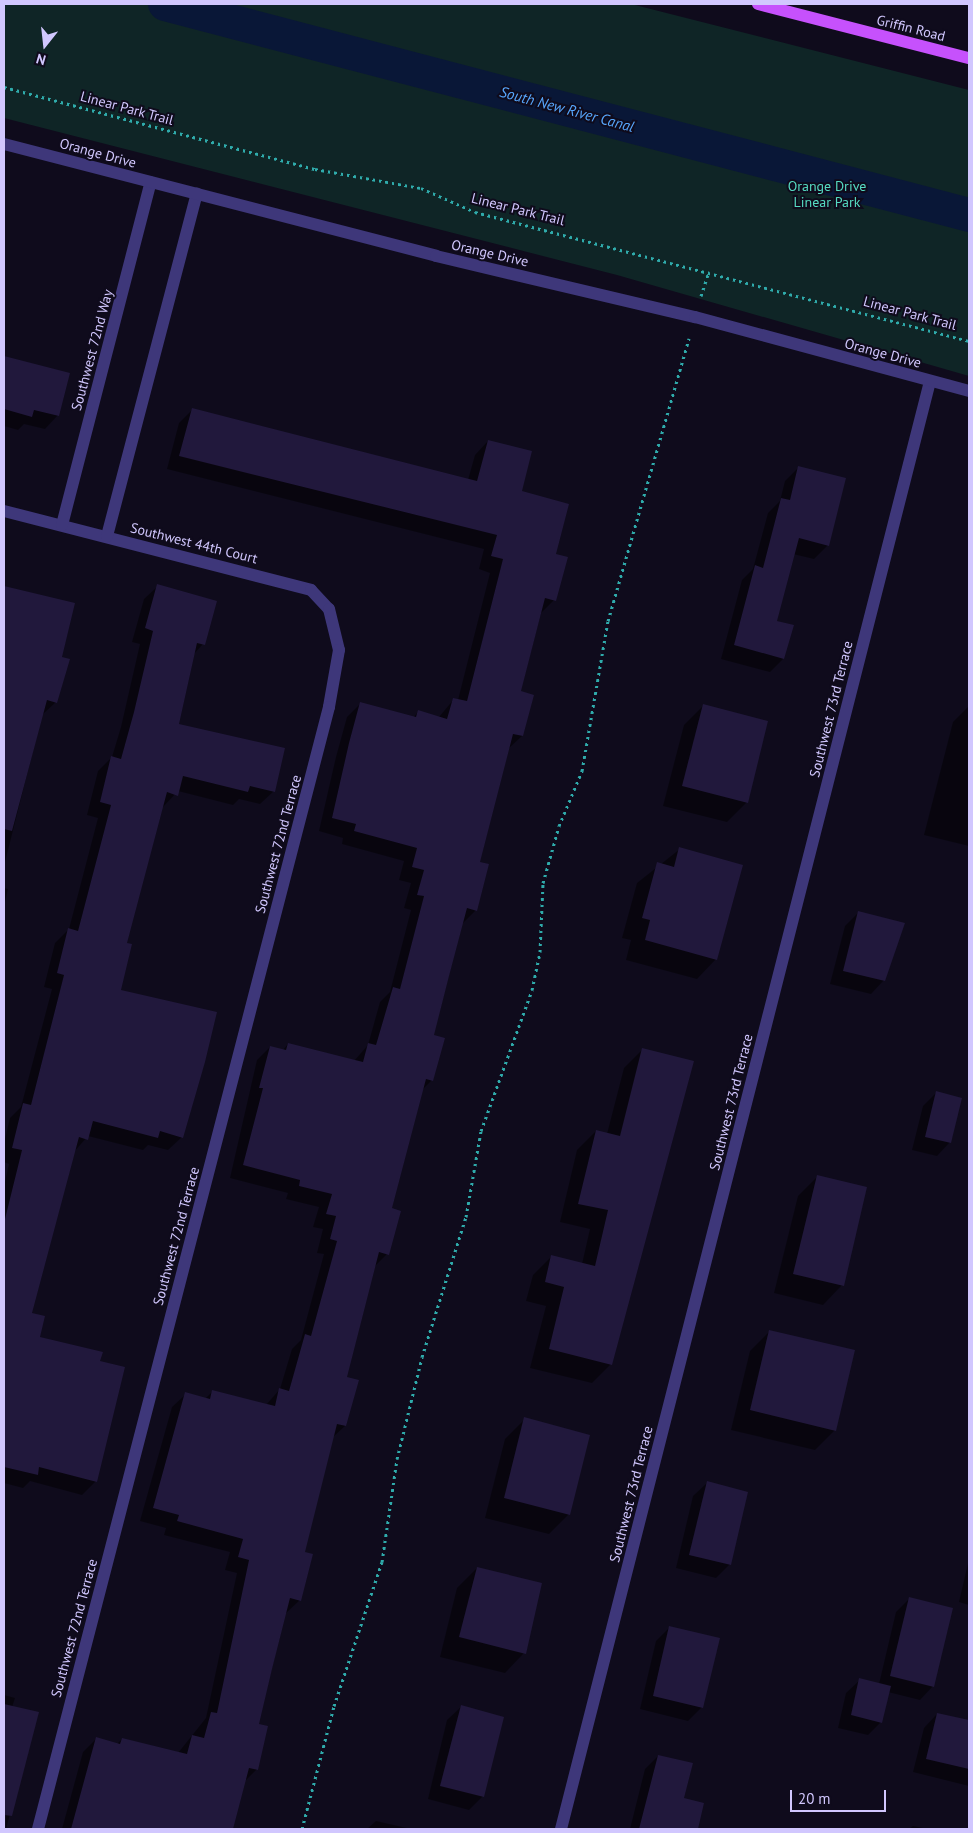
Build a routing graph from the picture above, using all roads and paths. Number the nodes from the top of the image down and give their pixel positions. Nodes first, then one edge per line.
1 (758, 4) edge
2 (969, 58) edge
3 (4, 87) edge
4 (4, 144) edge
5 (151, 182) junction
6 (197, 194) junction
7 (709, 271) junction
8 (700, 299) dead end
9 (689, 338) dead end
10 (969, 341) edge
11 (930, 381) junction
12 (969, 392) edge
13 (4, 511) edge
14 (62, 525) junction
15 (107, 536) junction
16 (338, 650) joint
17 (38, 1829) edge
18 (302, 1829) edge
19 (561, 1829) edge

1 - 2 main road, Griffin Road
3 - 7 path, Linear Park Trail
4 - 5 street, Orange Drive
5 - 6 street, Orange Drive
5 - 14 street, Southwest 72nd Way
6 - 11 street, Orange Drive
6 - 15 street
7 - 8 path
7 - 10 path, Linear Park Trail
9 - 18 path
11 - 12 street, Orange Drive
11 - 19 street, Southwest 73rd Terrace
13 - 14 street, Southwest 44th Court
14 - 15 street, Southwest 44th Court
15 - 16 street, Southwest 44th Court
16 - 17 street, Southwest 72nd Terrace

